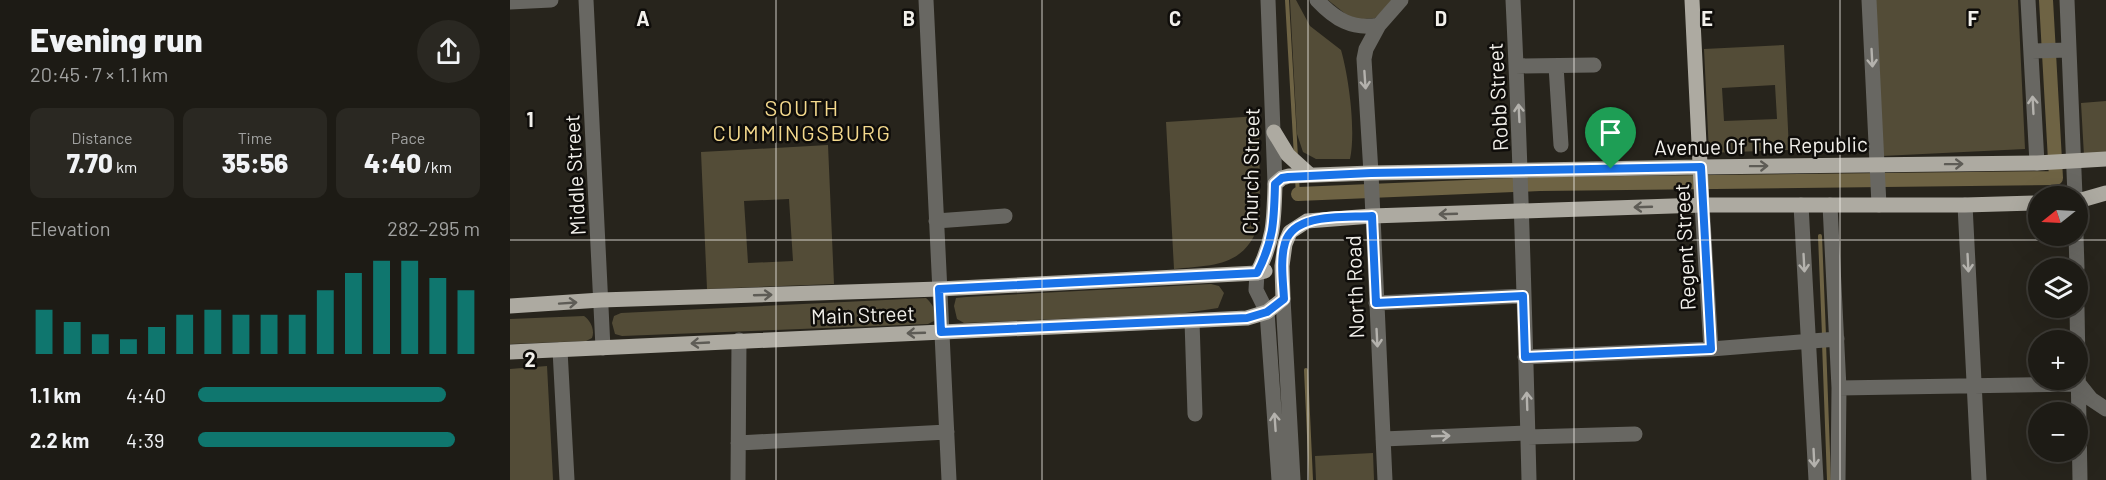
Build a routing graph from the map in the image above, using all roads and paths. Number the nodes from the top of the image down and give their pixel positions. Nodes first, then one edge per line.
1 (551, 0) edge
2 (586, 0) edge
3 (926, 0) edge
4 (1268, 0) edge
5 (1317, 0) edge
6 (1401, 0) edge
7 (1513, 0) edge
8 (1692, 0) edge
9 (1869, 0) edge
10 (2028, 0) edge
11 (2067, 0) edge
12 (510, 2) edge
13 (1379, 25) junction
14 (2064, 50) junction
15 (2035, 51) junction
16 (1594, 65) dead end
17 (1516, 66) junction
18 (1556, 66) junction
19 (1274, 132) junction
20 (1561, 145) dead end
21 (2106, 159) edge
22 (2074, 161) junction
23 (2046, 162) junction
24 (1701, 171) junction
25 (1310, 175) junction
26 (1371, 176) junction
27 (1521, 176) junction
28 (1275, 184) junction
29 (1878, 184) junction
30 (2075, 186) edge
31 (2106, 193) edge
32 (2088, 198) edge
33 (1702, 201) junction
34 (1274, 202) junction
35 (2028, 203) edge
36 (1522, 205) junction
37 (1801, 205) junction
38 (1830, 205) junction
39 (1965, 205) junction
40 (1372, 214) junction
41 (1005, 216) dead end
42 (936, 221) junction
43 (1307, 221) junction
44 (1293, 229) joint
45 (1282, 266) junction
46 (1257, 273) junction
47 (939, 289) junction
48 (1523, 296) junction
49 (1284, 299) junction
50 (601, 300) junction
51 (1376, 303) junction
52 (510, 306) edge
53 (1267, 312) junction
54 (1192, 321) junction
55 (941, 332) junction
56 (1837, 339) junction
57 (739, 340) junction
58 (1808, 342) junction
59 (603, 348) junction
60 (1711, 349) junction
61 (560, 350) junction
62 (510, 352) edge
63 (1525, 357) junction
64 (2028, 384) edge
65 (1974, 385) junction
66 (1839, 388) junction
67 (2079, 390) edge
68 (2084, 390) edge
69 (2106, 409) edge
70 (1195, 414) dead end
71 (947, 432) junction
72 (1635, 434) dead end
73 (1528, 435) junction
74 (1383, 439) junction
75 (738, 442) junction
76 (567, 480) edge
77 (738, 480) edge
78 (949, 480) edge
79 (1279, 480) edge
80 (1293, 480) edge
81 (1385, 480) edge
82 (1529, 480) edge
83 (1815, 480) edge
84 (1838, 480) edge
85 (1979, 480) edge
86 (2080, 480) edge

1 - 12 street
2 - 50 street, Middle Street
3 - 42 street
4 - 19 street, Church Street
5 - 13 street
6 - 13 street, North Road
7 - 17 street, Robb Street
8 - 24 main road, Regent Street
9 -> 29 street
10 - 15 street
11 - 14 street
13 -> 26 street, North Road
14 - 15 street
14 - 22 street
23 -> 15 street
16 - 18 street
17 - 18 street
27 -> 17 street, Robb Street
18 - 20 street
19 - 25 main road
19 - 28 street, Church Street
21 - 22 main road, Avenue Of The Republic
22 - 23 main road, Avenue Of The Republic
22 - 30 street
29 -> 23 main road, Avenue Of The Republic
24 - 27 main road, Avenue Of The Republic
24 -> 29 main road, Avenue Of The Republic
24 - 33 main road, Regent Street
25 - 26 main road, Avenue Of The Republic
25 - 28 main road, Avenue Of The Republic
26 - 27 main road, Avenue Of The Republic
26 - 40 street, North Road
27 - 36 street, Robb Street
28 - 34 main road, Church Street
29 - 38 main road, Avenue Of The Republic
29 - 39 main road, Avenue Of The Republic
31 - 32 main road
33 -> 36 main road, Avenue Of The Republic
33 - 37 main road, Avenue Of The Republic
33 - 60 street, Regent Street
34 - 43 main road
34 - 46 main road, Church Street
35 - 39 main road, Avenue Of The Republic
36 -> 40 main road, Avenue Of The Republic
36 - 48 street, Robb Street
37 - 38 main road, Avenue Of The Republic
37 -> 58 street
38 - 56 street
39 -> 65 street
40 - 43 main road, Avenue Of The Republic
40 - 51 street, North Road
41 - 42 street
42 - 47 street
43 - 44 main road, Avenue Of The Republic
44 - 45 main road, Church Street
45 - 46 main road, Main Street
45 - 49 main road, Church Street
46 - 47 main road, Main Street
46 - 53 street
50 -> 47 main road, Main Street
47 - 55 street
48 - 51 street
48 - 63 street, Robb Street
49 - 53 main road, Main Street
49 - 80 street, Church Street
52 -> 50 main road, Main Street
50 - 59 street, Middle Street
51 -> 74 street, North Road
53 - 54 main road, Main Street
79 -> 53 street
54 - 55 main road, Main Street
54 - 70 street
55 -> 57 main road, Main Street
55 - 71 street
56 - 58 street
56 - 66 street
57 -> 59 main road, Main Street
57 - 75 street
58 - 60 street
58 -> 83 street
59 - 61 main road, Main Street
60 - 63 street
61 - 62 main road, Main Street
61 - 76 street
73 -> 63 street, Robb Street
64 - 65 street
65 - 66 street
65 - 85 street
66 - 84 street
67 - 86 street
68 - 69 street
71 - 75 street
71 - 78 street
72 - 73 street
74 -> 73 street
73 - 82 street, Robb Street
74 - 81 street, North Road
75 - 77 street

